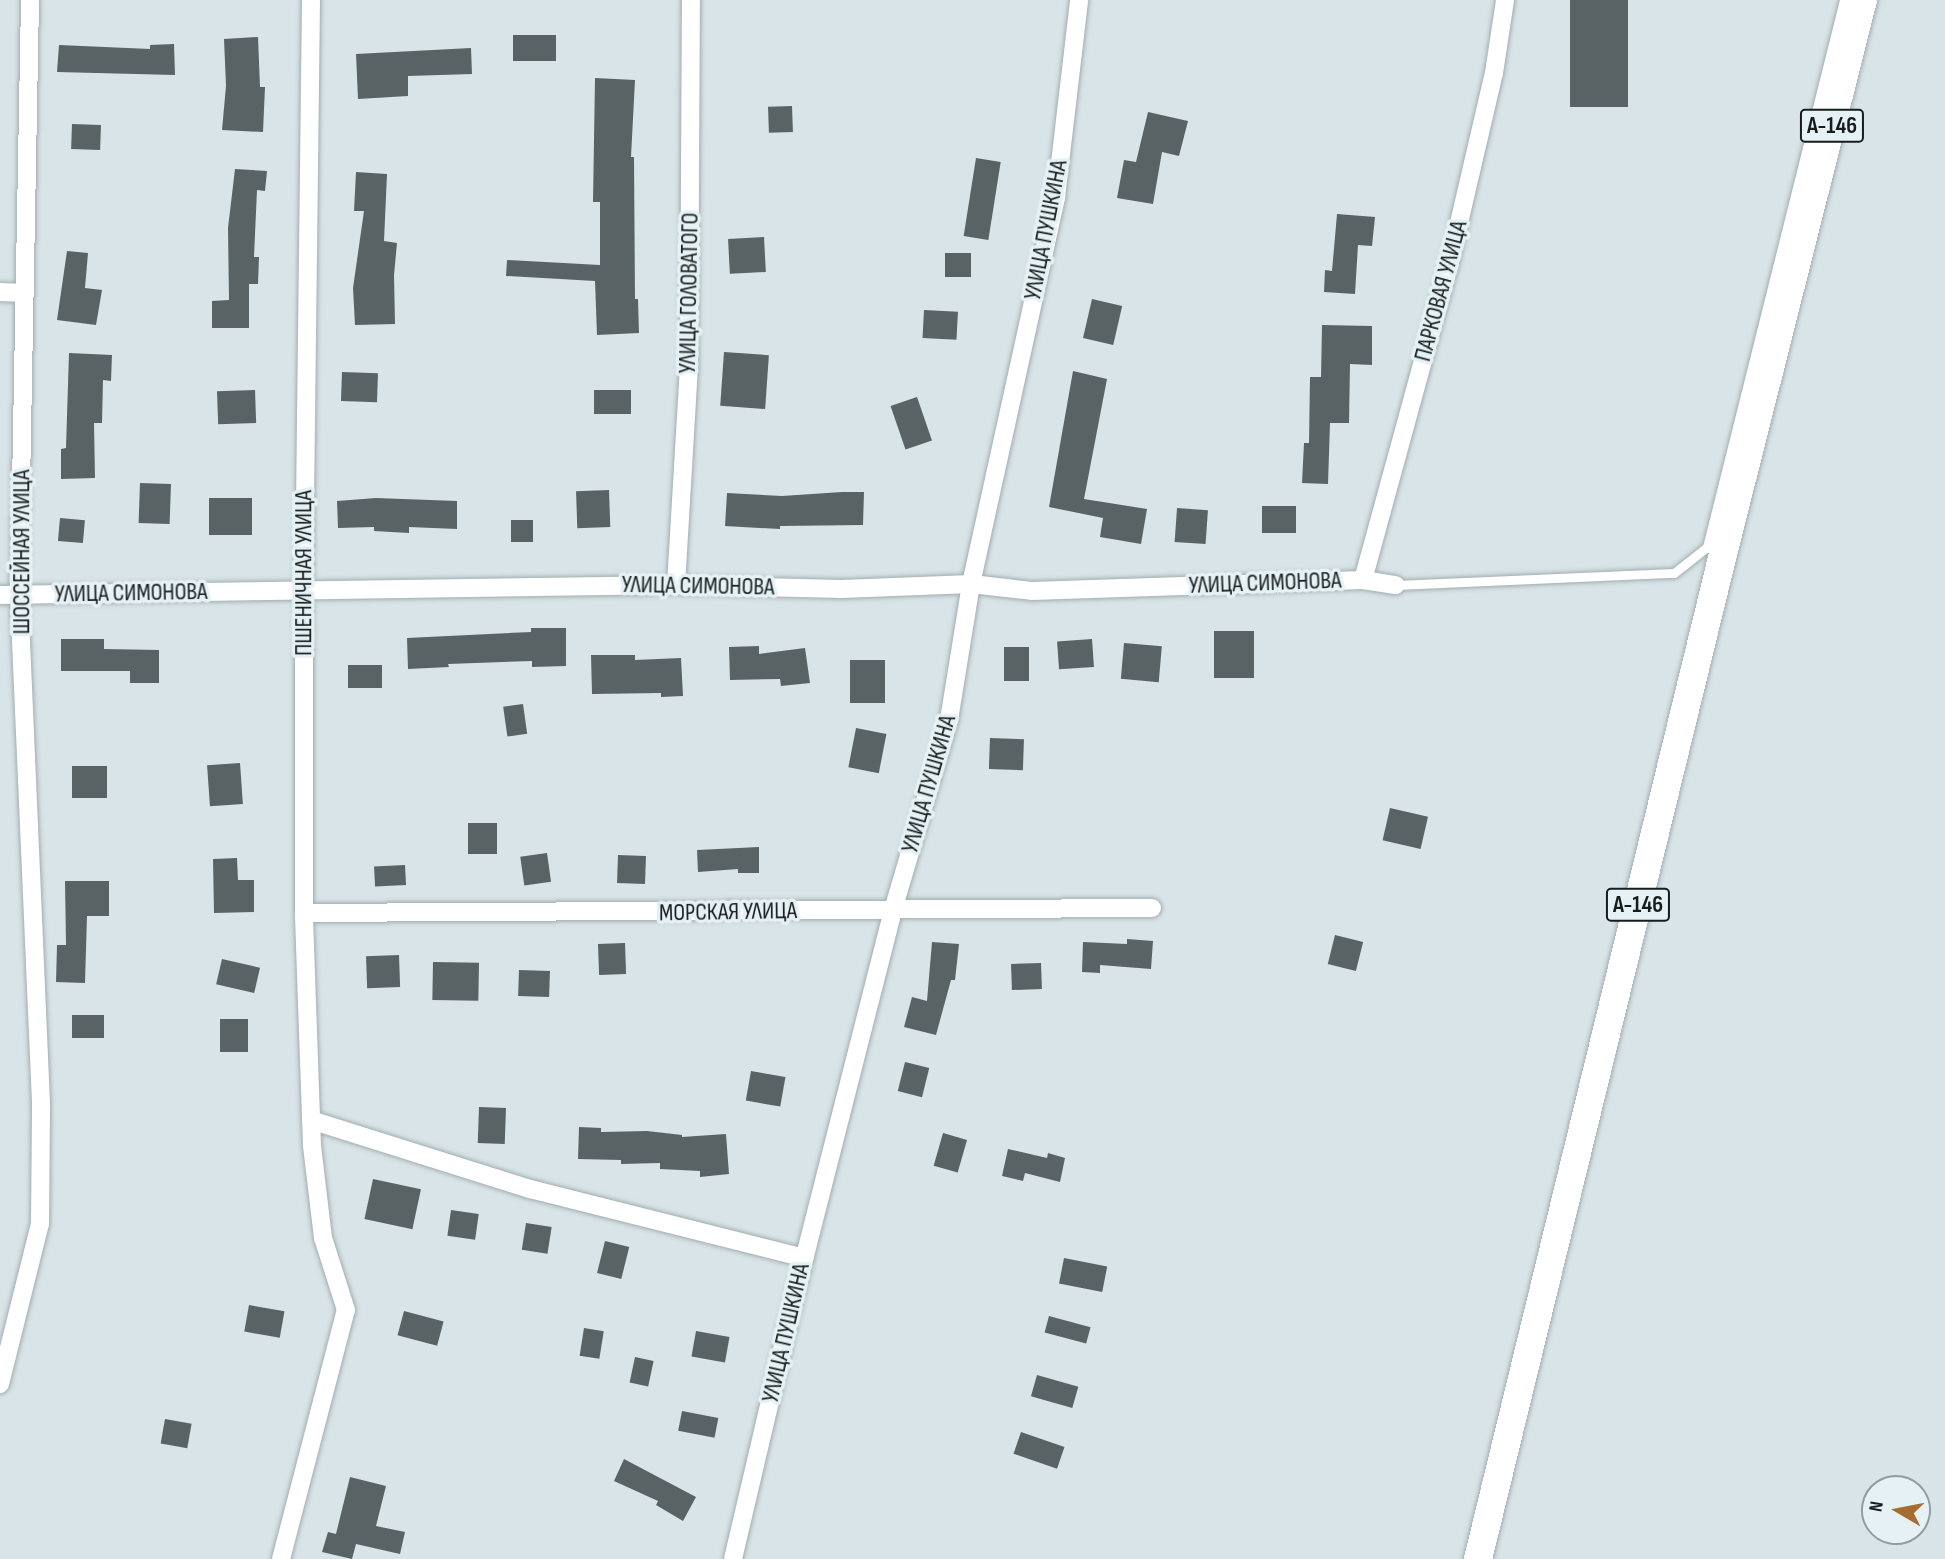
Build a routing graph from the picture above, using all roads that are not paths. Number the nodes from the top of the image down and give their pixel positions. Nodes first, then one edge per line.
1 (30, 0) edge
2 (311, 0) edge
3 (691, 0) edge
4 (1079, 0) edge
5 (1505, 0) edge
6 (1844, 0) edge
7 (1863, 0) edge
8 (0, 292) edge
9 (25, 293) junction
10 (1715, 550) junction
11 (1363, 580) junction
12 (971, 584) junction
13 (676, 585) junction
14 (1396, 585) joint
15 (304, 589) junction
16 (0, 595) edge
17 (19, 595) junction
18 (1152, 908) dead end
19 (893, 910) junction
20 (304, 913) junction
21 (311, 1120) junction
22 (804, 1258) junction
23 (0, 1384) edge
24 (281, 1559) edge
25 (733, 1559) edge
26 (1478, 1559) edge

1 - 9 street, ШОССЕЙНАЯ УЛИЦА
2 - 15 street, ПШЕНИЧНАЯ УЛИЦА
3 - 13 street, УЛИЦА ГОЛОВАТОГО
4 - 12 street, УЛИЦА ПУШКИНА
5 - 11 street, ПАРКОВАЯ УЛИЦА
6 - 10 lane
7 - 10 highway, А-146
8 - 9 street
9 - 17 street, ШОССЕЙНАЯ УЛИЦА
10 - 14 lane
10 - 26 highway, А-146
11 - 12 street, УЛИЦА СИМОНОВА
11 - 14 street, УЛИЦА СИМОНОВА
12 - 13 street, УЛИЦА СИМОНОВА
12 - 19 street, УЛИЦА ПУШКИНА
13 - 15 street, УЛИЦА СИМОНОВА
15 - 17 street, УЛИЦА СИМОНОВА
15 - 20 street, ПШЕНИЧНАЯ УЛИЦА
16 - 17 street, УЛИЦА СИМОНОВА
17 - 23 street, ШОССЕЙНАЯ УЛИЦА
18 - 19 street, МОРСКАЯ УЛИЦА
19 - 20 street, МОРСКАЯ УЛИЦА
19 - 22 street, УЛИЦА ПУШКИНА
20 - 21 street, ПШЕНИЧНАЯ УЛИЦА
21 - 22 street
21 - 24 street, ПШЕНИЧНАЯ УЛИЦА
22 - 25 street, УЛИЦА ПУШКИНА

